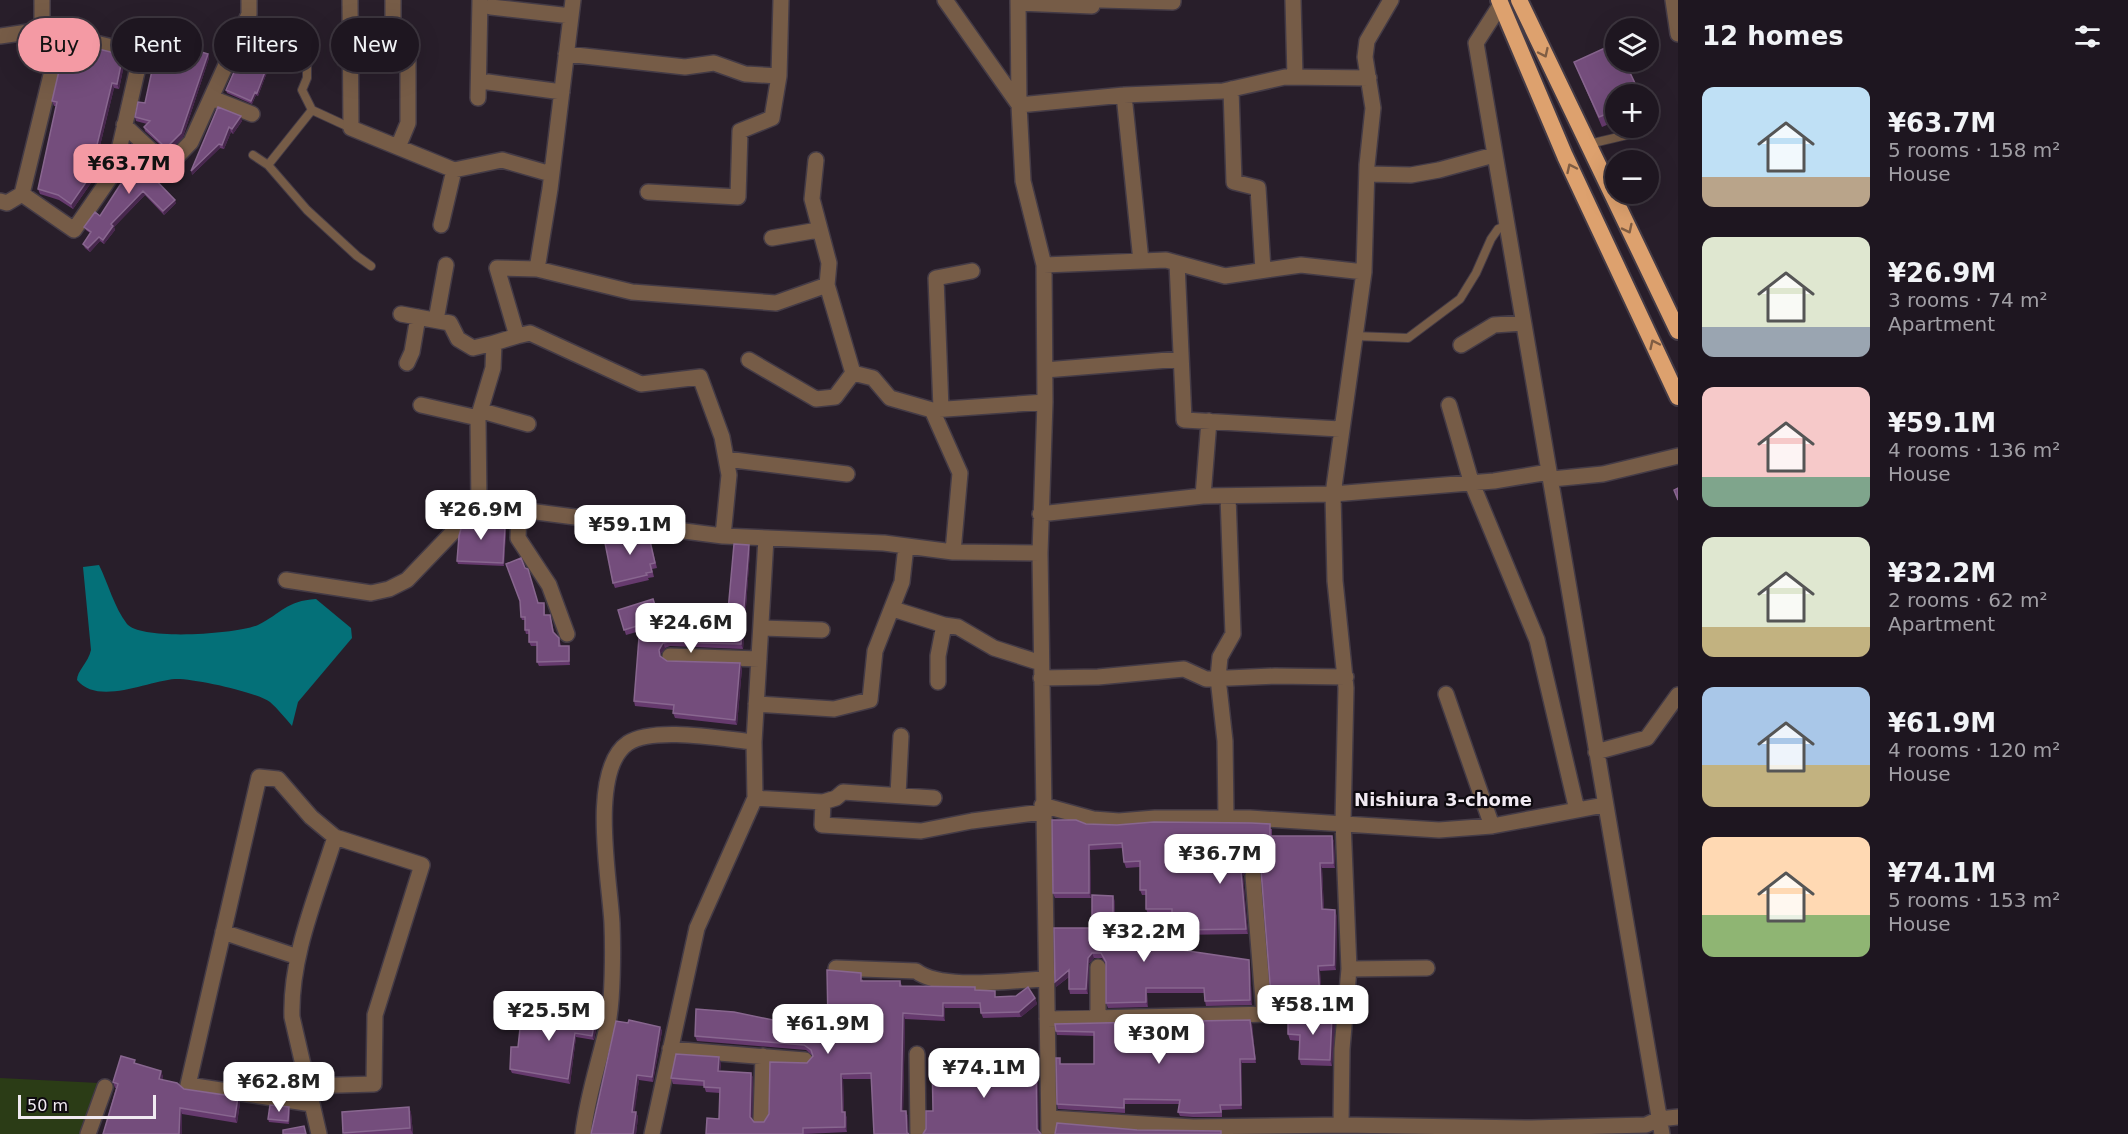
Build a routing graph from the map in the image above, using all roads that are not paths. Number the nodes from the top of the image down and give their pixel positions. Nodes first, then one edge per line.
1 (42, 0) edge
2 (249, 0) edge
3 (350, 0) edge
4 (393, 0) edge
5 (781, 0) edge
6 (945, 0) edge
7 (1093, 0) edge
8 (1101, 0) edge
9 (1173, 0) edge
10 (1293, 0) edge
11 (1391, 0) edge
12 (1519, 0) edge
13 (1673, 0) edge
14 (1018, 2) edge
15 (1500, 2) edge
16 (485, 4) edge
17 (572, 8) edge
18 (42, 18) edge
19 (247, 18) edge
20 (350, 18) edge
21 (393, 18) edge
22 (18, 33) edge
23 (1678, 34) edge
24 (0, 36) edge
25 (100, 44) edge
26 (566, 54) junction
27 (52, 72) edge
28 (224, 72) edge
29 (306, 72) edge
30 (350, 72) edge
31 (408, 72) edge
32 (778, 76) junction
33 (1295, 77) junction
34 (1369, 78) junction
35 (488, 82) dead end
36 (1231, 89) junction
37 (562, 92) junction
38 (1124, 94) junction
39 (212, 98) junction
40 (478, 98) dead end
41 (1019, 105) junction
42 (312, 110) junction
43 (252, 114) dead end
44 (124, 125) junction
45 (351, 128) junction
46 (1614, 138) edge
47 (1588, 144) junction
48 (398, 147) junction
49 (253, 155) dead end
50 (1494, 155) junction
51 (816, 160) dead end
52 (268, 165) junction
53 (454, 170) junction
54 (551, 174) junction
55 (1367, 174) junction
56 (648, 192) dead end
57 (22, 194) junction
58 (0, 201) edge
59 (441, 225) dead end
60 (1505, 226) junction
61 (818, 230) junction
62 (772, 238) dead end
63 (1141, 261) junction
64 (1177, 263) junction
65 (446, 265) dead end
66 (1044, 265) junction
67 (371, 266) dead end
68 (537, 269) junction
69 (1263, 270) junction
70 (972, 271) dead end
71 (1364, 272) junction
72 (827, 285) junction
73 (401, 314) dead end
74 (418, 317) junction
75 (436, 320) junction
76 (1524, 323) junction
77 (1678, 331) edge
78 (517, 336) junction
79 (1354, 336) junction
80 (494, 343) junction
81 (1461, 345) dead end
82 (748, 360) dead end
83 (1181, 360) junction
84 (407, 363) dead end
85 (1045, 370) junction
86 (853, 373) junction
87 (1678, 397) edge
88 (1046, 402) junction
89 (421, 405) dead end
90 (1449, 405) dead end
91 (936, 410) junction
92 (480, 415) junction
93 (1209, 421) junction
94 (528, 423) dead end
95 (1340, 429) junction
96 (1678, 456) edge
97 (726, 459) junction
98 (847, 474) dead end
99 (1550, 475) junction
100 (1471, 482) junction
101 (1332, 494) junction
102 (1203, 496) junction
103 (1228, 496) junction
104 (478, 506) junction
105 (519, 511) junction
106 (1040, 514) junction
107 (723, 536) junction
108 (766, 538) junction
109 (906, 546) junction
110 (953, 552) junction
111 (1040, 553) junction
112 (286, 580) dead end
113 (893, 609) junction
114 (944, 625) junction
115 (761, 628) junction
116 (822, 630) dead end
117 (567, 634) dead end
118 (670, 656) dead end
119 (759, 659) junction
120 (1041, 671) junction
121 (1346, 677) junction
122 (1218, 678) junction
123 (938, 682) dead end
124 (1446, 694) dead end
125 (1678, 695) edge
126 (756, 704) junction
127 (901, 736) dead end
128 (754, 742) junction
129 (1596, 752) junction
130 (898, 795) junction
131 (755, 798) junction
132 (934, 798) dead end
133 (823, 802) junction
134 (1605, 805) junction
135 (1042, 808) junction
136 (1578, 810) junction
137 (1226, 818) junction
138 (1343, 822) junction
139 (1492, 826) junction
140 (335, 837) junction
141 (1253, 876) dead end
142 (223, 932) junction
143 (298, 957) junction
144 (836, 968) edge
145 (1098, 968) dead end
146 (1427, 968) dead end
147 (1349, 969) junction
148 (1046, 979) junction
149 (1264, 1013) junction
150 (1317, 1013) edge
151 (1047, 1019) junction
152 (1098, 1019) junction
153 (670, 1048) junction
154 (917, 1054) dead end
155 (763, 1056) junction
156 (805, 1059) dead end
157 (307, 1086) junction
158 (105, 1087) dead end
159 (312, 1104) junction
160 (1678, 1117) edge
161 (1049, 1118) junction
162 (761, 1119) edge
163 (1341, 1125) junction
164 (1660, 1126) edge
165 (1532, 1131) edge
166 (88, 1134) edge
167 (320, 1134) edge
168 (583, 1134) edge
169 (652, 1134) edge
170 (918, 1134) edge
171 (1049, 1134) edge

1 - 18 street
2 - 19 street
3 - 20 street
4 - 21 street
5 - 32 street
6 - 41 street
7 - 14 street
8 - 9 street
10 - 33 street
11 - 34 street
12 -> 47 highway
13 - 23 street
14 - 41 street
15 - 50 street
87 -> 15 highway
16 - 17 street
16 - 40 street
17 - 26 street
22 - 24 street
25 - 44 street
26 - 32 street
26 - 37 street
27 - 57 street
28 - 39 street
29 - 42 lane
30 - 45 street
31 - 48 street
32 - 56 street
33 - 34 street
33 - 36 street
34 - 55 street
35 - 37 street
36 - 38 street
36 - 69 street
37 - 54 street
38 - 41 street
38 - 63 street
39 - 43 street
39 - 44 street
41 - 66 street
42 - 45 lane
42 - 52 lane
44 - 57 street
45 - 48 street
46 - 47 lane
47 -> 77 highway
48 - 53 street
49 - 52 lane
50 - 55 street
50 - 60 street
51 - 61 street
52 - 67 lane
53 - 54 street
53 - 59 street
54 - 68 street
55 - 71 street
57 - 58 street
60 - 76 street
60 - 79 lane
61 - 62 street
61 - 72 street
63 - 64 street
63 - 66 street
64 - 69 street
64 - 83 street
65 - 75 street
66 - 85 street
68 - 72 street
68 - 78 street
69 - 71 street
70 - 91 street
71 - 79 street
72 - 86 street
73 - 74 street
74 - 75 street
74 - 84 street
75 - 80 street
76 - 81 street
76 - 99 street
78 - 80 street
78 - 97 street
79 - 95 street
80 - 92 street
82 - 86 street
83 - 85 street
83 - 93 street
85 - 88 street
86 - 91 street
88 - 91 street
88 - 106 street
89 - 92 street
90 - 100 street
91 - 110 street
92 - 94 street
92 - 104 street
93 - 95 street
93 - 102 street
95 - 101 street
96 - 99 street
97 - 98 street
97 - 107 street
99 - 100 street
99 - 129 street
100 - 101 street
100 - 136 street
101 - 103 street
101 - 121 street
102 - 103 street
102 - 106 street
103 - 122 street
104 - 105 street
104 - 112 street
105 - 107 street
105 - 117 street
106 - 111 street
107 - 108 street
108 - 109 street
108 - 115 street
109 - 110 street
109 - 113 street
110 - 111 street
111 - 120 street
113 - 114 street
113 - 126 street
114 - 120 street
114 - 123 street
115 - 116 street
115 - 119 street
118 - 119 street
119 - 126 street
120 - 122 street
120 - 135 street
121 - 122 street
121 - 138 street
122 - 137 street
124 - 139 street
125 - 129 street
126 - 128 street
127 - 130 street
128 - 131 street
128 - 168 street
129 - 134 street
130 - 132 street
130 - 133 street
131 - 133 street
131 - 153 street
133 - 135 street
134 - 136 street
134 - 164 street
135 - 137 street
135 - 148 street
136 - 139 street
137 - 138 street
138 - 139 street
138 - 147 street
140 - 142 street
140 - 143 street
140 - 157 street
141 - 149 street
142 - 143 street
142 - 159 street
143 - 157 street
144 - 148 street
145 - 152 street
146 - 147 street
147 - 163 street
148 - 151 street
149 - 150 street
149 - 152 street
151 - 152 street
151 - 161 street
153 - 155 street
153 - 169 street
154 - 170 street
155 - 156 street
155 - 162 street
157 - 159 street
158 - 166 street
159 - 167 street
160 - 164 street
161 - 163 street
161 - 171 street
163 - 165 street
164 - 165 street

